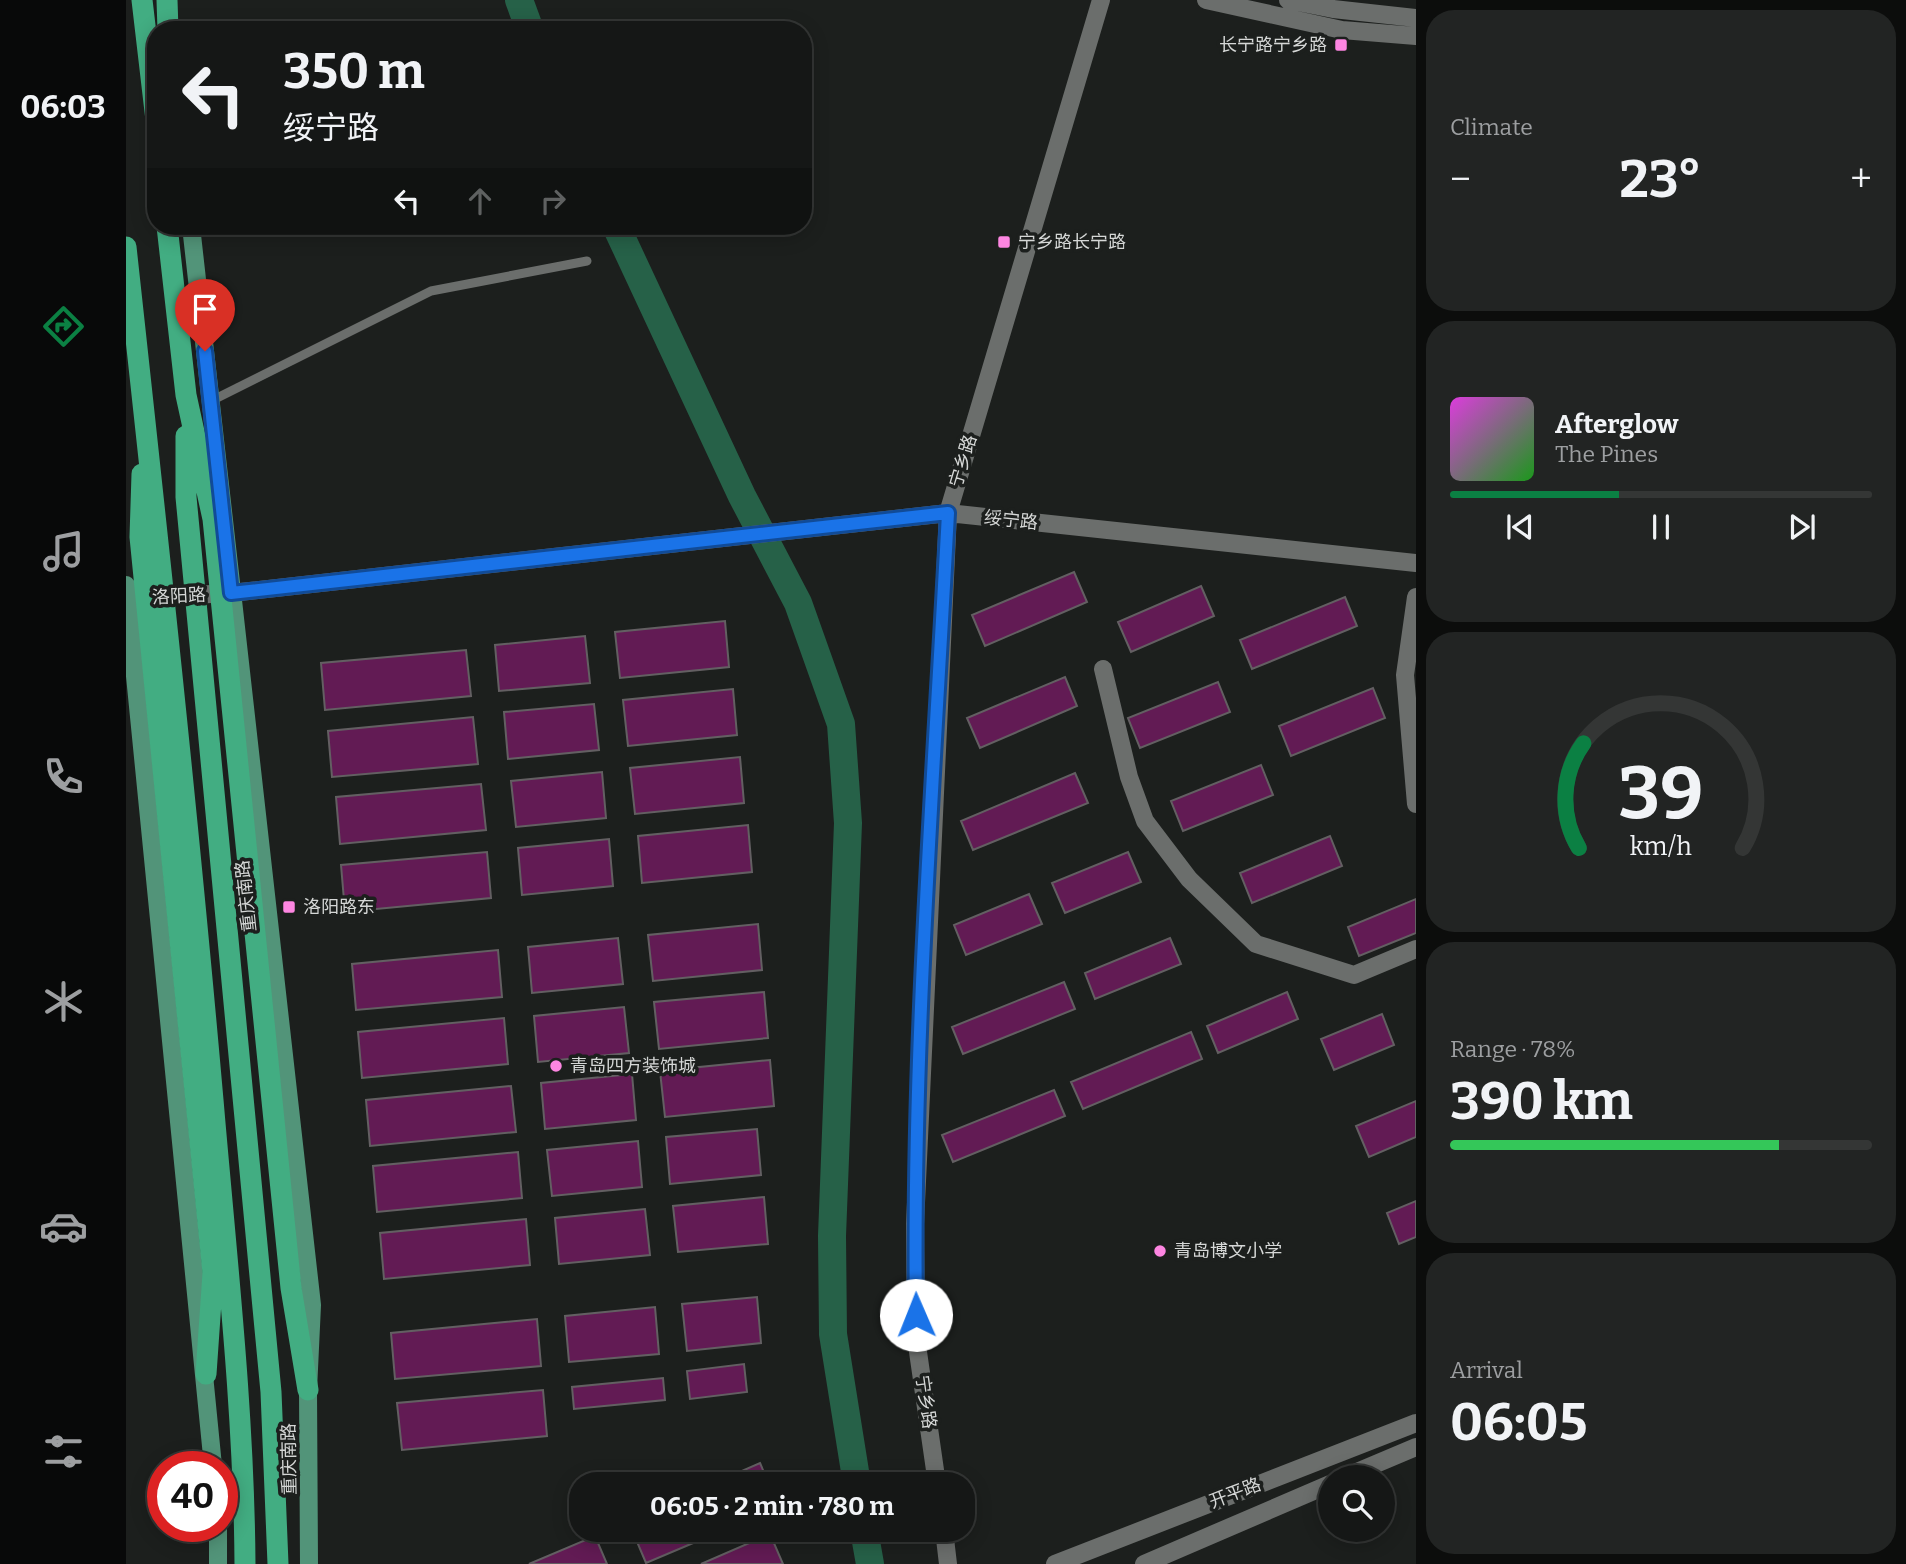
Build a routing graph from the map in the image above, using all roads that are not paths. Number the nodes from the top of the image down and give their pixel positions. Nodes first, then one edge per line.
1 (142, 0) edge
2 (166, 0) edge
3 (1101, 0) edge
4 (1206, 0) edge
5 (1288, 0) edge
6 (1416, 18) edge
7 (167, 21) edge
8 (1416, 36) edge
9 (147, 43) edge
10 (168, 235) edge
11 (192, 235) edge
12 (126, 247) edge
13 (587, 261) dead end
14 (186, 395) junction
15 (211, 401) junction
16 (144, 406) junction
17 (948, 513) junction
18 (1416, 563) edge
19 (231, 593) junction
20 (126, 594) edge
21 (1416, 597) edge
22 (1103, 669) dead end
23 (1416, 804) edge
24 (1416, 949) edge
25 (206, 1374) junction
26 (308, 1391) junction
27 (1416, 1423) edge
28 (1416, 1447) edge
29 (212, 1451) edge
30 (1373, 1465) edge
31 (935, 1472) edge
32 (1318, 1489) edge
33 (218, 1542) edge
34 (945, 1542) edge
35 (218, 1564) edge
36 (245, 1564) edge
37 (278, 1564) edge
38 (309, 1564) edge
39 (948, 1564) edge
40 (1055, 1564) edge
41 (1144, 1564) edge

1 - 9 highway
2 - 7 highway
3 - 17 street, 宁乡路
4 - 8 street
5 - 6 street
10 - 14 highway
11 - 15 main road, 重庆南路
12 - 16 highway
13 - 15 lane
14 - 26 highway
14 - 37 highway
15 - 19 main road, 重庆南路
16 - 25 highway
16 - 36 highway
17 - 18 street, 绥宁路
17 - 19 street, 绥宁路
17 - 31 street, 宁乡路
19 - 20 street, 洛阳路
19 - 26 main road, 重庆南路
20 - 25 main road
21 - 23 street
22 - 24 street
25 - 29 main road
26 - 38 main road, 重庆南路
27 - 40 street, 开平路
28 - 30 street
32 - 41 street, 开平路
33 - 35 main road
34 - 39 street

